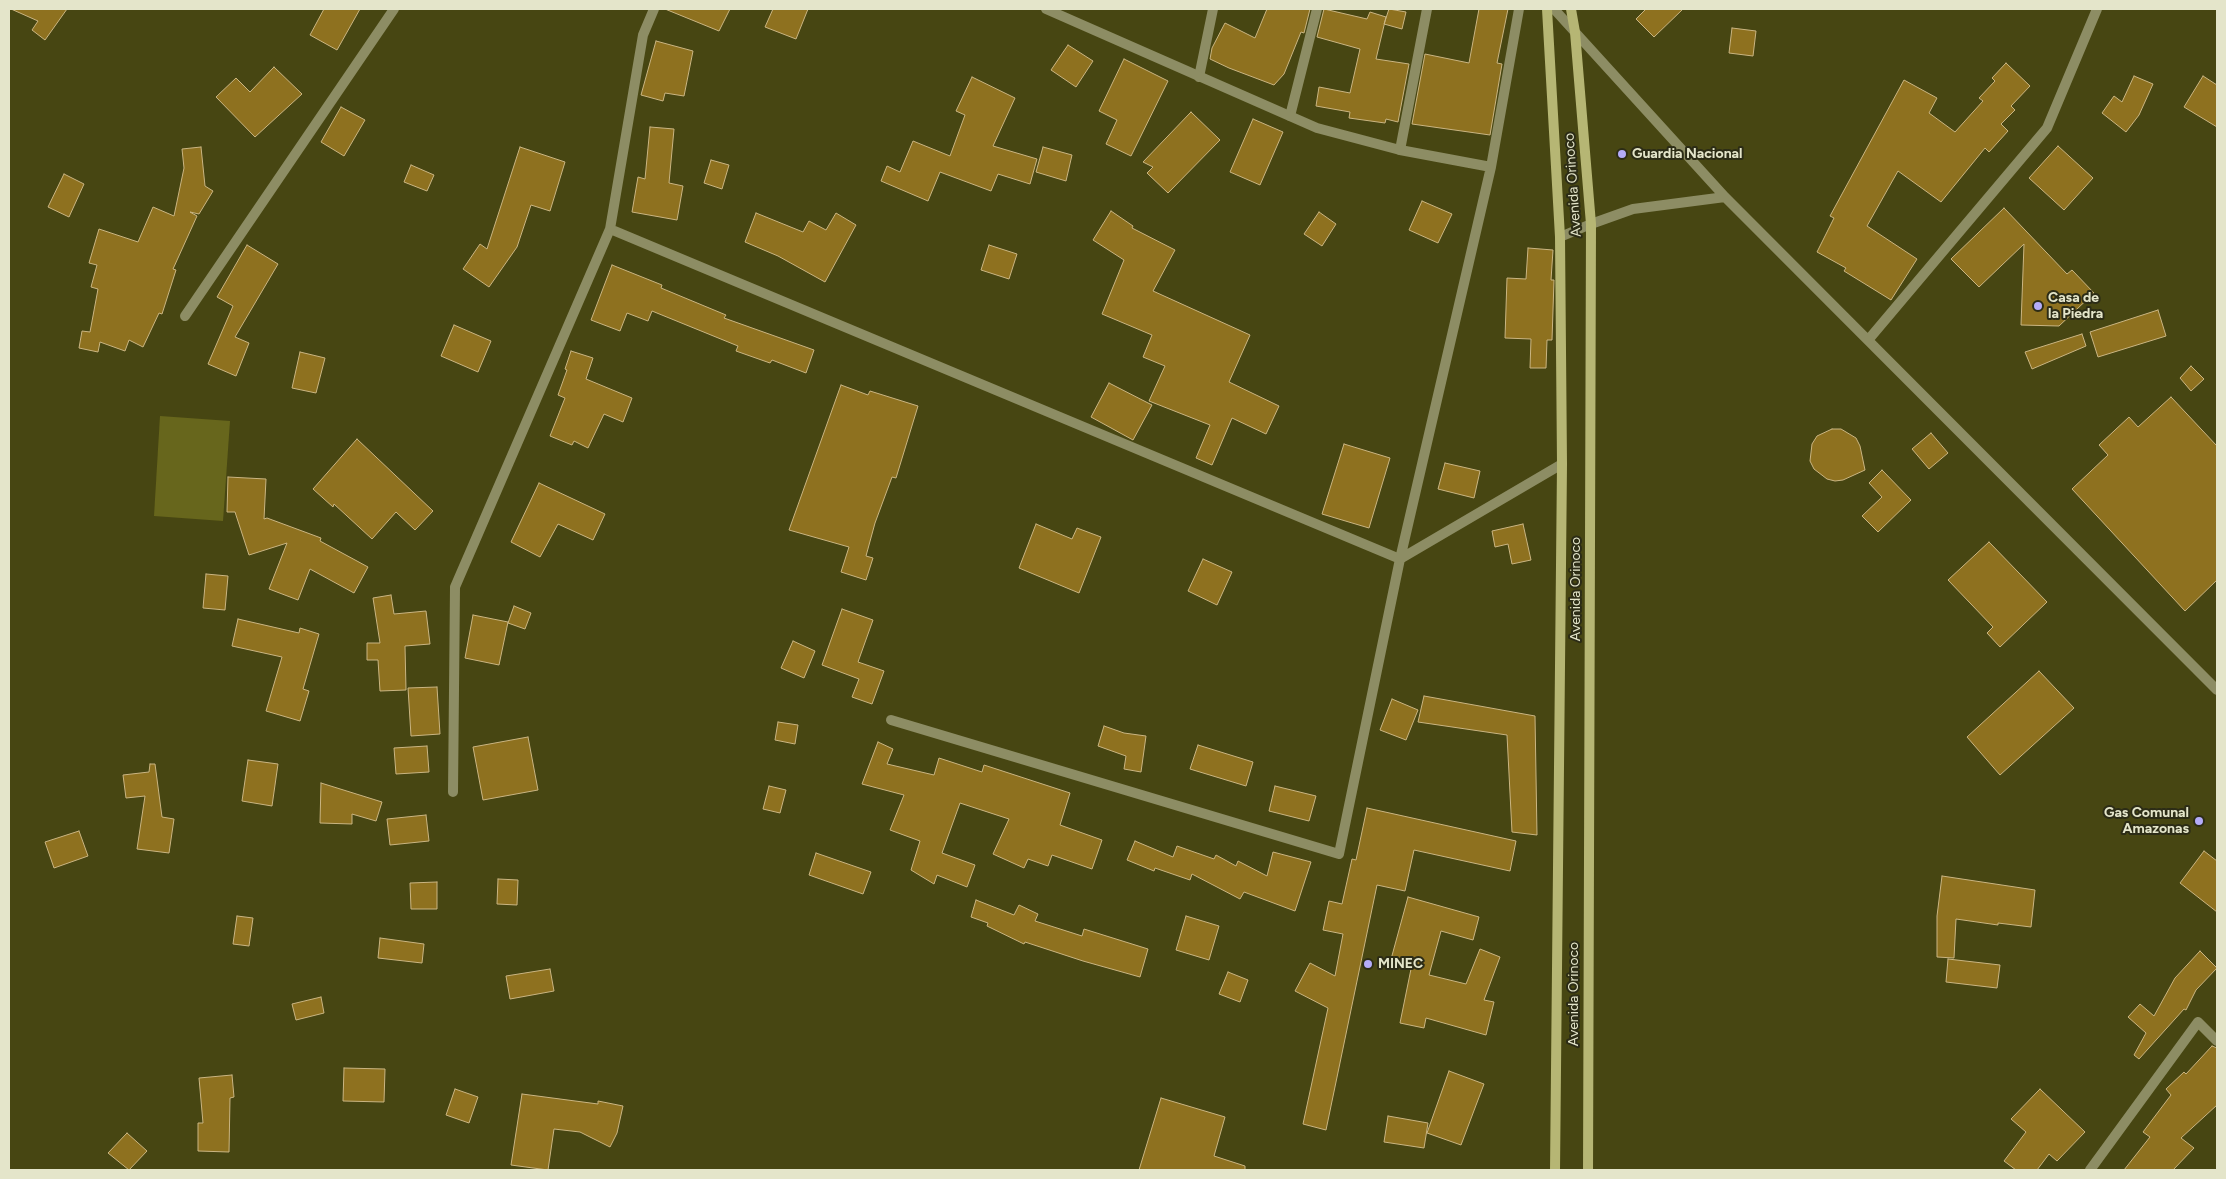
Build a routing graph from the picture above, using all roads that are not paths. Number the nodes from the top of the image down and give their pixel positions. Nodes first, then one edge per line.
1 (394, 9) edge
2 (654, 9) edge
3 (1046, 9) edge
4 (1213, 9) edge
5 (1317, 9) edge
6 (1427, 9) edge
7 (1519, 9) edge
8 (1547, 9) edge
9 (1554, 9) edge
10 (1571, 9) edge
11 (2097, 9) edge
12 (1575, 32) junction
13 (1199, 77) junction
14 (1290, 116) junction
15 (1400, 150) junction
16 (1491, 167) junction
17 (1725, 197) junction
18 (1590, 224) junction
19 (610, 229) junction
20 (1560, 238) junction
21 (184, 316) dead end
22 (1869, 339) junction
23 (1562, 464) junction
24 (1400, 559) junction
25 (2217, 690) edge
26 (891, 720) dead end
27 (453, 792) dead end
28 (2217, 1041) edge
29 (1555, 1170) edge
30 (1588, 1170) edge
31 (2090, 1170) edge

1 - 21 street
2 - 19 street
3 - 13 street
4 - 13 street
5 - 14 street
6 - 15 street
7 - 16 street
8 - 20 street, Avenida Orinoco
9 - 12 street
10 - 12 street, Avenida Orinoco
11 - 22 street
12 - 17 street
12 - 18 street, Avenida Orinoco
13 - 14 street
14 - 15 street
15 - 16 street
16 - 24 street
17 - 18 street
17 - 22 street
18 - 20 street
18 - 30 street, Avenida Orinoco
19 - 24 street
19 - 27 street
20 - 23 street, Avenida Orinoco
22 - 25 street
23 - 24 street
23 - 29 street, Avenida Orinoco
24 - 26 street
28 - 31 street

